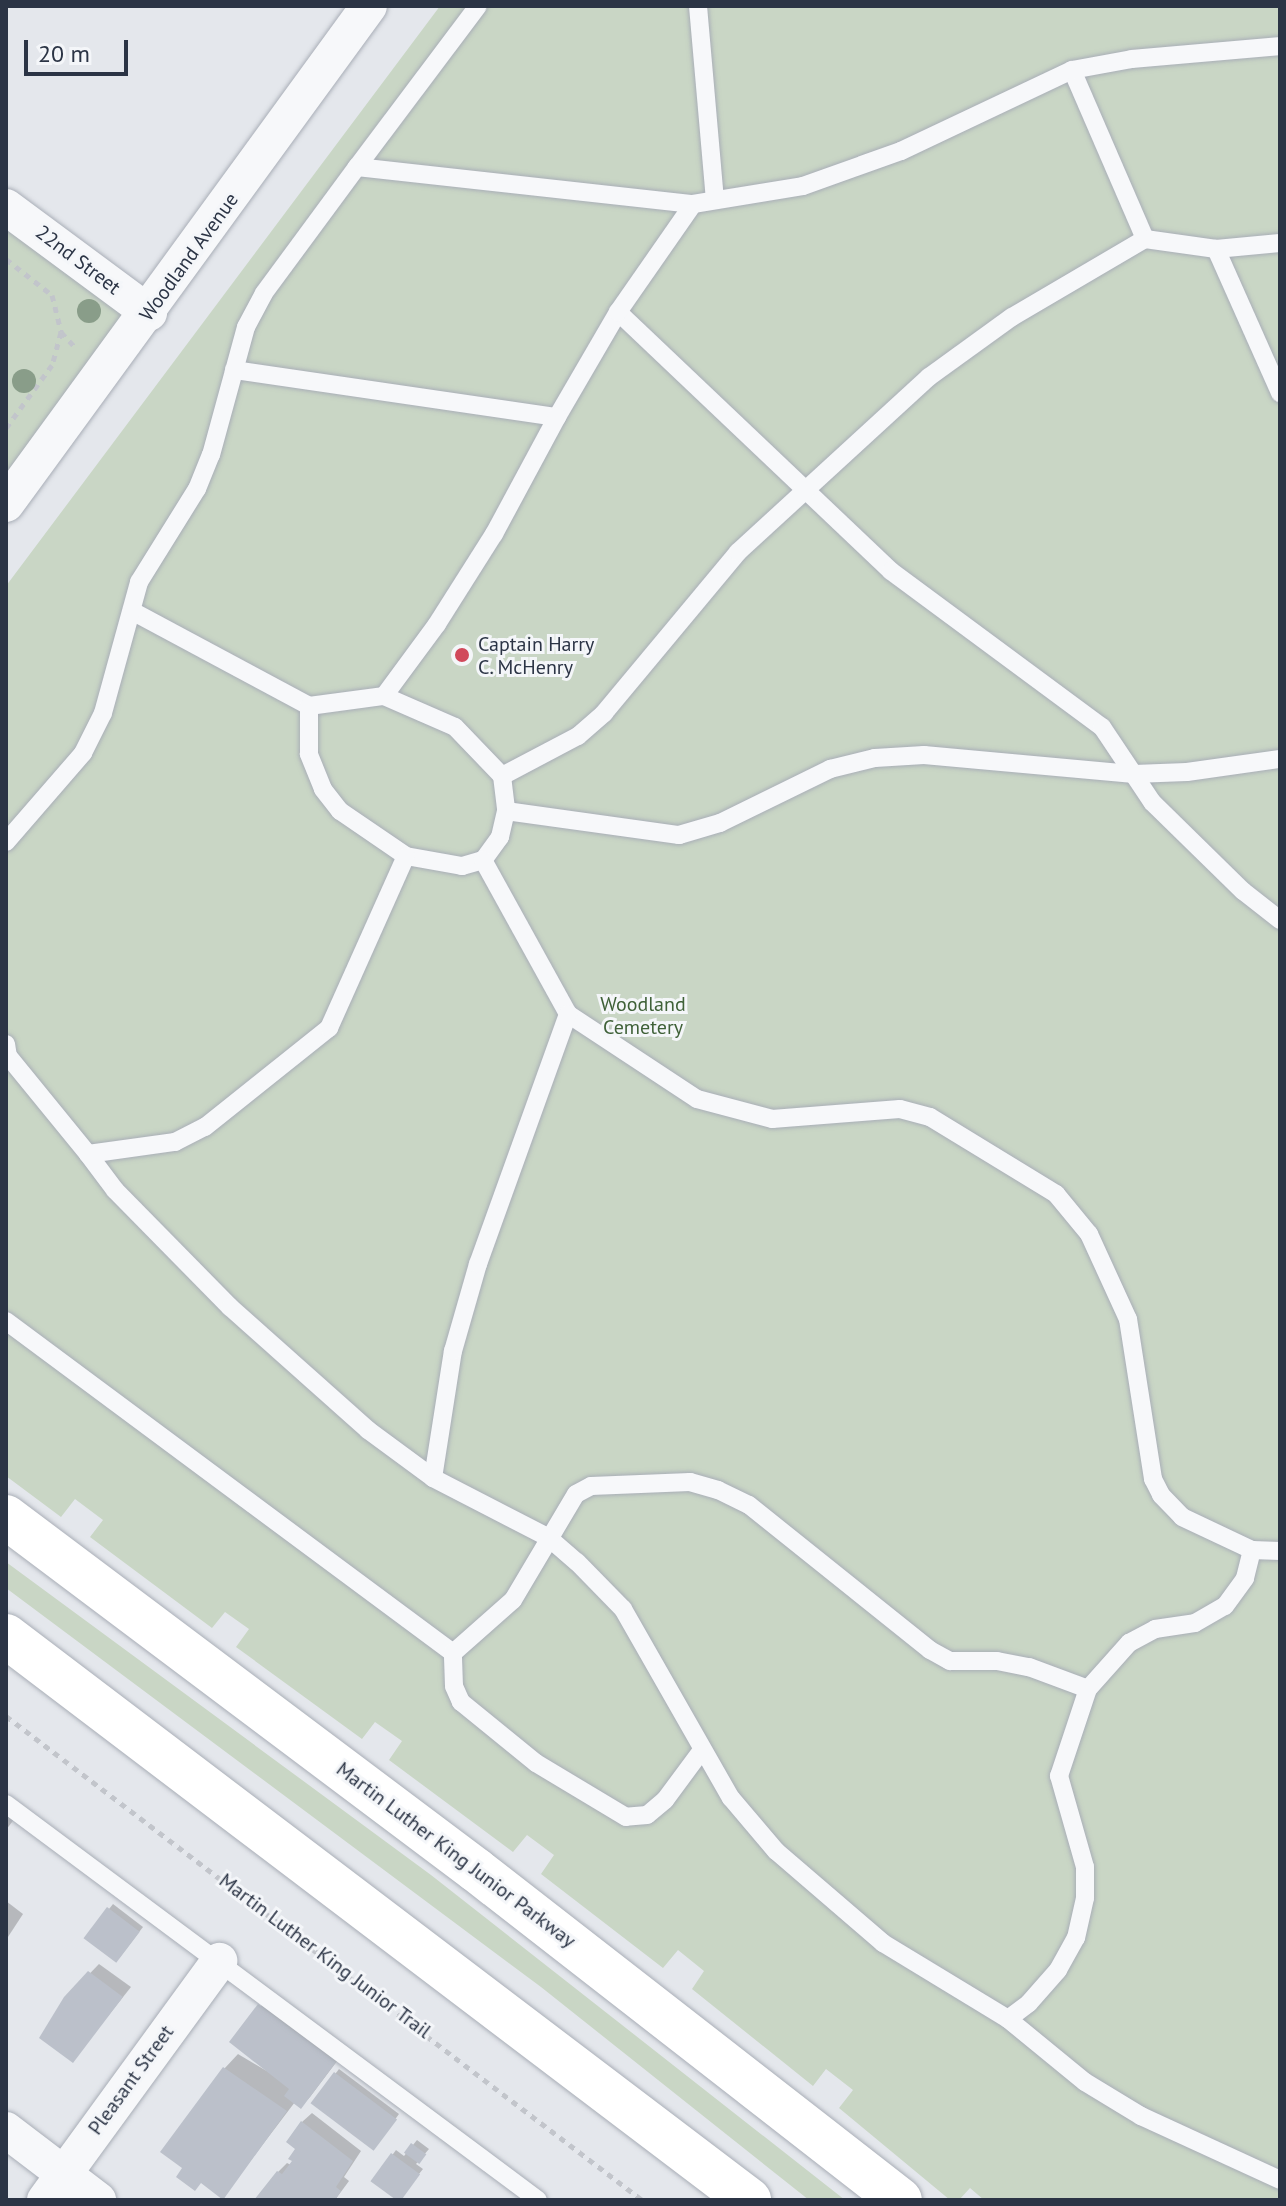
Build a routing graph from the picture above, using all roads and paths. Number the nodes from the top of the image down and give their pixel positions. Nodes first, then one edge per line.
1 (369, 6) edge
2 (478, 6) edge
3 (698, 6) edge
4 (1280, 46) edge
5 (1072, 70) junction
6 (357, 167) junction
7 (715, 199) junction
8 (693, 204) junction
9 (6, 207) edge
10 (1145, 239) junction
11 (1280, 243) edge
12 (1216, 249) junction
13 (6, 259) edge
14 (618, 312) junction
15 (149, 313) junction
16 (234, 370) junction
17 (1280, 393) edge
18 (557, 417) junction
19 (6, 428) edge
20 (803, 489) junction
21 (6, 504) edge
22 (132, 611) junction
23 (384, 696) junction
24 (309, 706) junction
25 (1280, 759) edge
26 (1134, 774) junction
27 (502, 776) junction
28 (506, 811) junction
29 (6, 842) edge
30 (406, 856) junction
31 (483, 860) junction
32 (1280, 920) edge
33 (568, 1014) junction
34 (7, 1052) edge
35 (88, 1154) junction
36 (6, 1321) edge
37 (433, 1478) junction
38 (6, 1517) edge
39 (549, 1538) junction
40 (1252, 1550) junction
41 (1280, 1551) edge
42 (6, 1636) edge
43 (453, 1653) junction
44 (1088, 1689) junction
45 (6, 1716) edge
46 (702, 1750) junction
47 (6, 1804) edge
48 (219, 1961) junction
49 (1008, 2019) junction
50 (6, 2130) edge
51 (1280, 2180) edge
52 (54, 2187) edge
53 (98, 2200) edge
54 (538, 2200) edge
55 (642, 2200) edge
56 (749, 2200) edge
57 (900, 2200) edge

1 - 15 street, Woodland Avenue
2 - 6 lane
3 - 7 lane
4 - 5 lane
5 - 7 lane
5 - 10 lane
6 - 8 lane
6 - 16 lane
7 - 8 lane
8 - 14 lane
9 - 15 street, 22nd Street
10 - 12 lane
10 - 20 lane
11 - 12 lane
12 - 17 lane
13 - 19 path
14 - 18 lane
14 - 20 lane
15 - 21 street, Woodland Avenue
16 - 18 lane
16 - 22 lane
18 - 23 lane
20 - 26 lane
20 - 27 lane
22 - 24 lane
22 - 29 lane
23 - 24 lane
23 - 27 lane
24 - 30 lane
25 - 26 lane
26 - 28 lane
26 - 32 lane
27 - 28 lane
28 - 31 lane
30 - 31 lane
30 - 35 lane
31 - 33 lane
33 - 37 lane
33 - 40 lane
34 - 35 lane
35 - 37 lane
36 - 43 lane
37 - 39 lane
38 - 57 main road, Martin Luther King Junior Parkway
39 - 43 lane
39 - 44 lane
39 - 46 lane
40 - 41 lane
40 - 44 lane
42 - 56 main road
43 - 46 lane
44 - 49 lane
45 - 55 path, Martin Luther King Junior Trail
46 - 49 lane
47 - 48 lane
48 - 52 street, Pleasant Street
48 - 54 lane
49 - 51 lane
50 - 52 street
52 - 53 street

